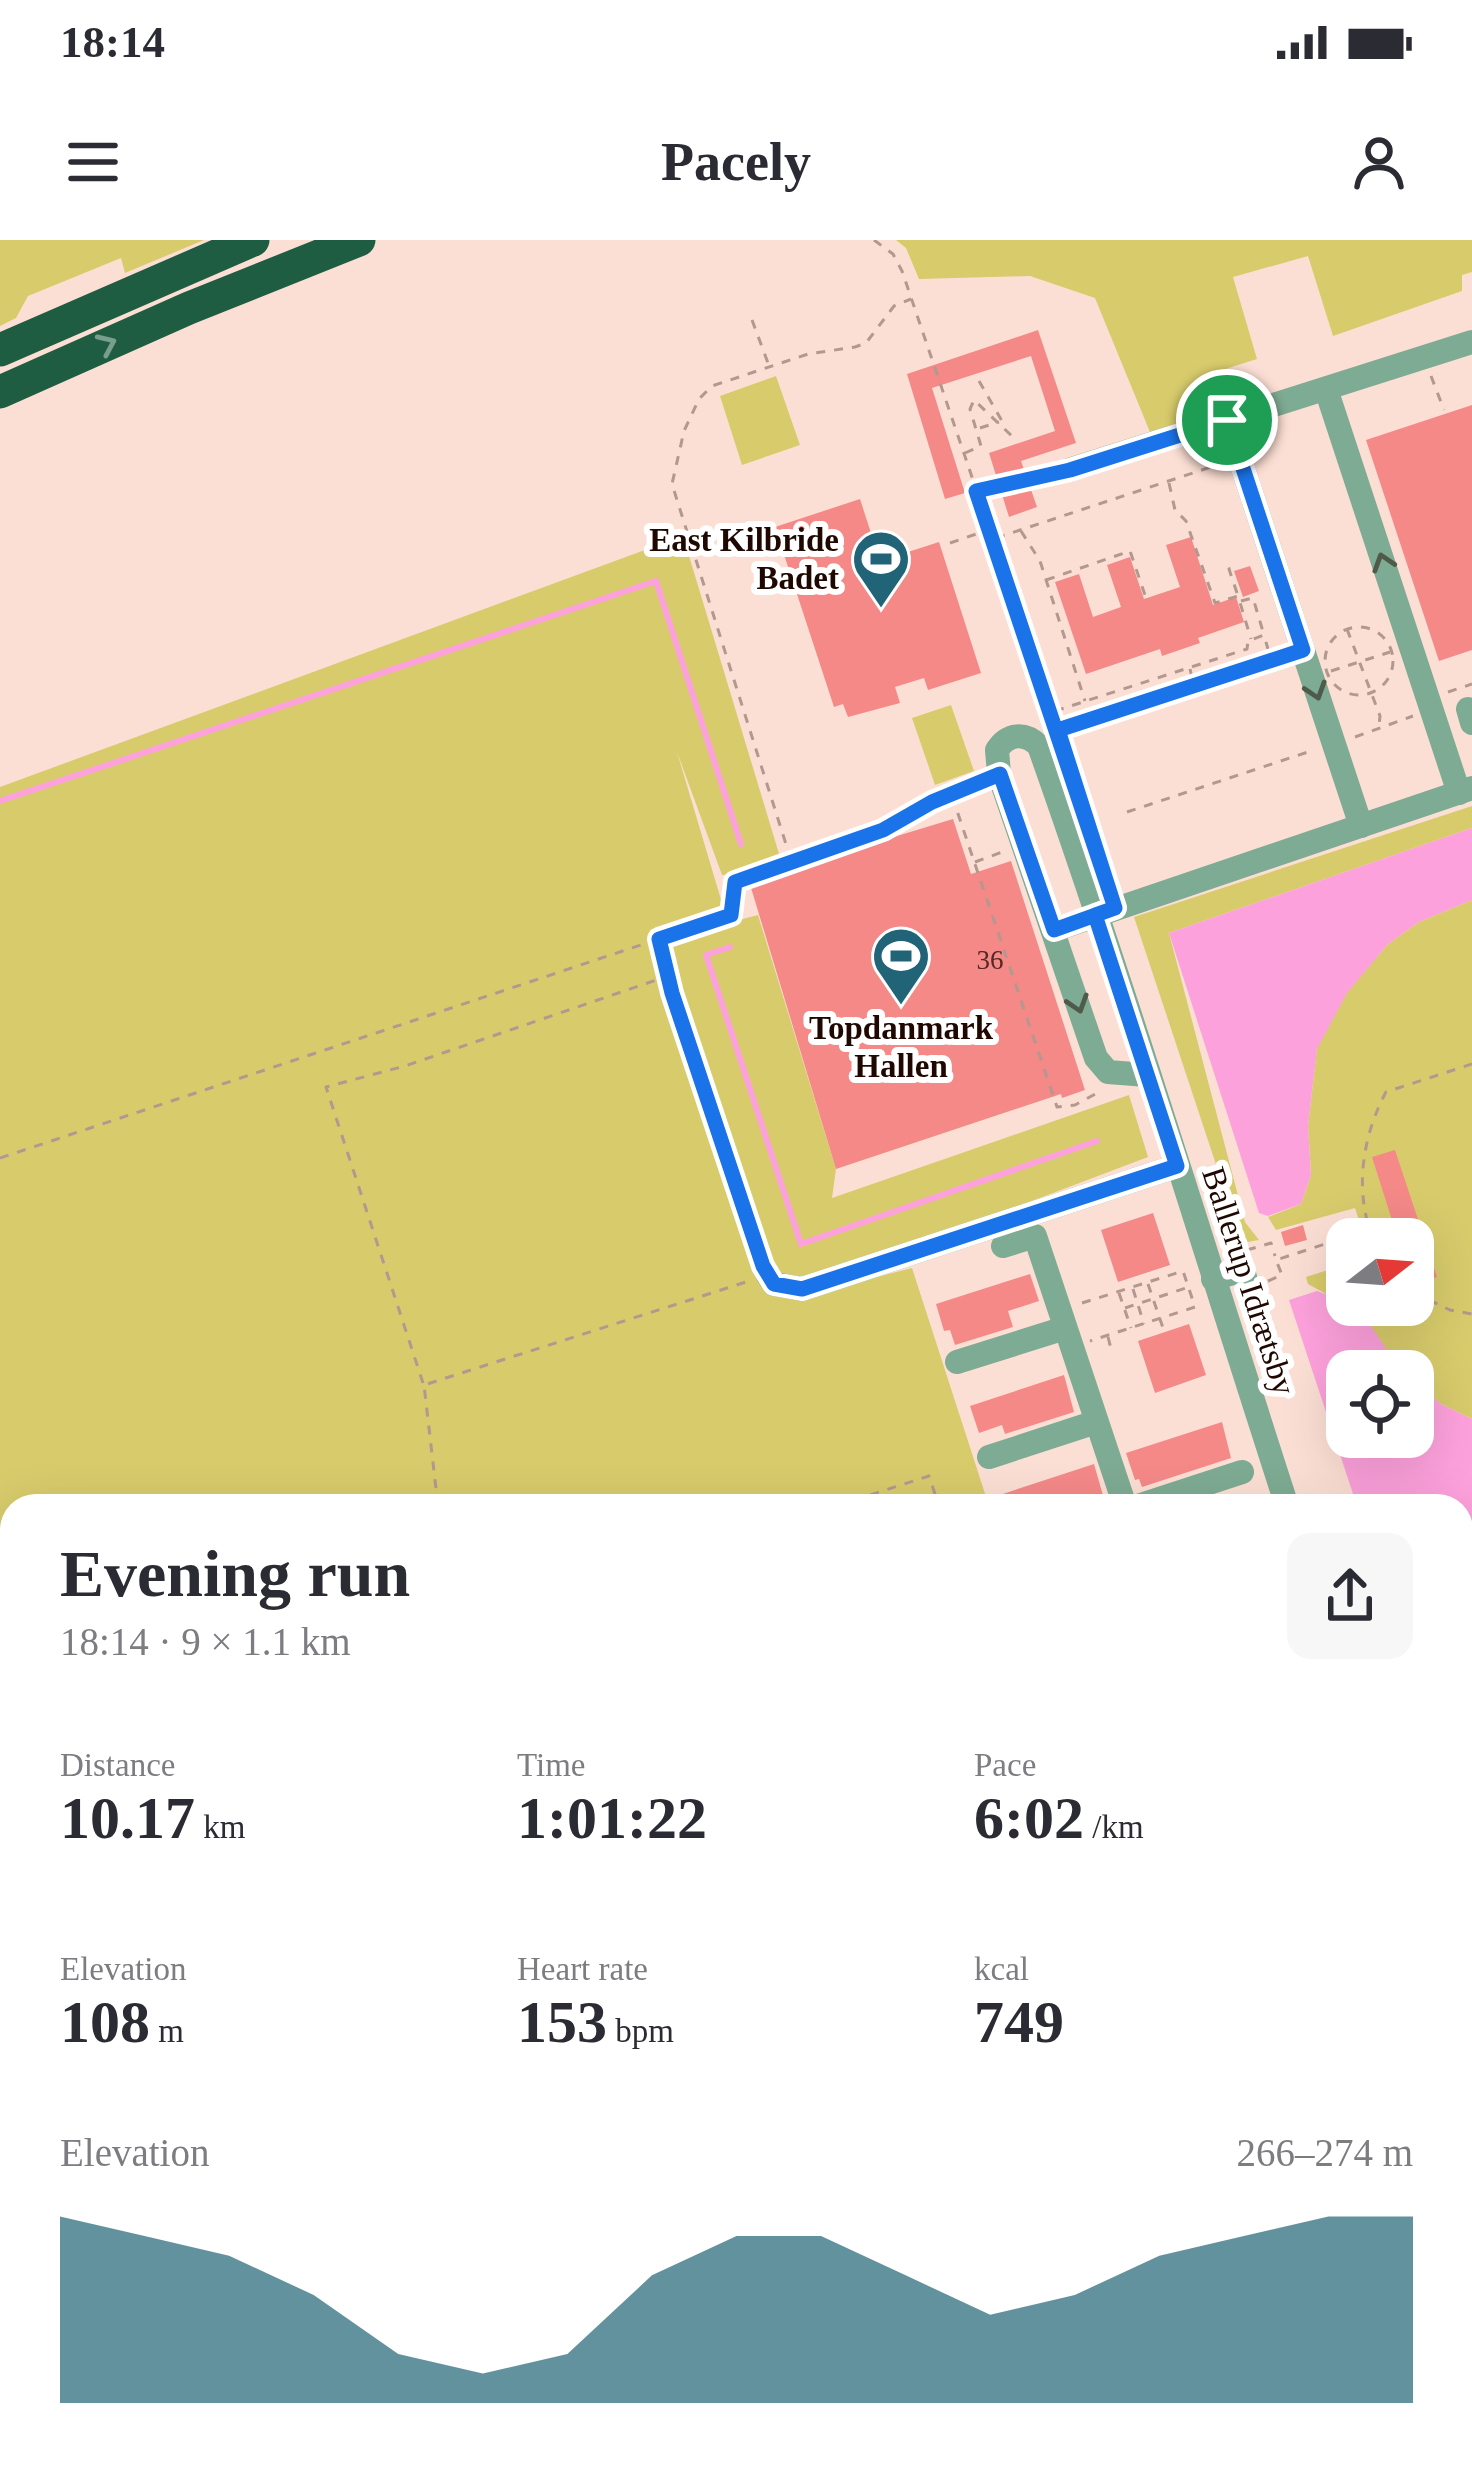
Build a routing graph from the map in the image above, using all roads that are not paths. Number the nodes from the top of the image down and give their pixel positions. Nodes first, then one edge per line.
1 (253, 240) edge
2 (359, 240) edge
3 (1472, 342) edge
4 (0, 350) edge
5 (1325, 389) junction
6 (0, 392) edge
7 (1227, 420) junction
8 (1070, 470) road end
9 (1466, 790) edge
10 (1361, 826) junction
11 (1095, 915) junction
12 (1054, 930) junction
13 (1148, 1076) junction
14 (1177, 1166) junction
15 (1004, 1246) dead end
16 (768, 1275) road end
17 (1214, 1279) junction
18 (1258, 1284) road end
19 (1066, 1329) junction
20 (957, 1362) dead end
21 (1096, 1422) junction
22 (989, 1457) dead end
23 (1242, 1472) dead end
24 (1120, 1494) edge
25 (1175, 1494) edge
26 (1283, 1494) edge

1 - 4 highway
6 -> 2 highway
3 - 5 street
5 - 7 street
9 -> 5 street
7 - 8 street
7 -> 10 street
9 - 10 street
10 - 11 street
11 - 12 street
11 - 12 street, Ballerup Idrætsby
11 - 13 street, Ballerup Idrætsby
12 -> 13 street
13 - 14 street, Ballerup Idrætsby
14 - 16 street
14 - 17 street, Ballerup Idrætsby
15 - 19 street
17 - 18 street
17 - 26 street, Ballerup Idrætsby
19 - 20 street
19 - 21 street
21 - 22 street
21 - 24 street
23 - 25 street

